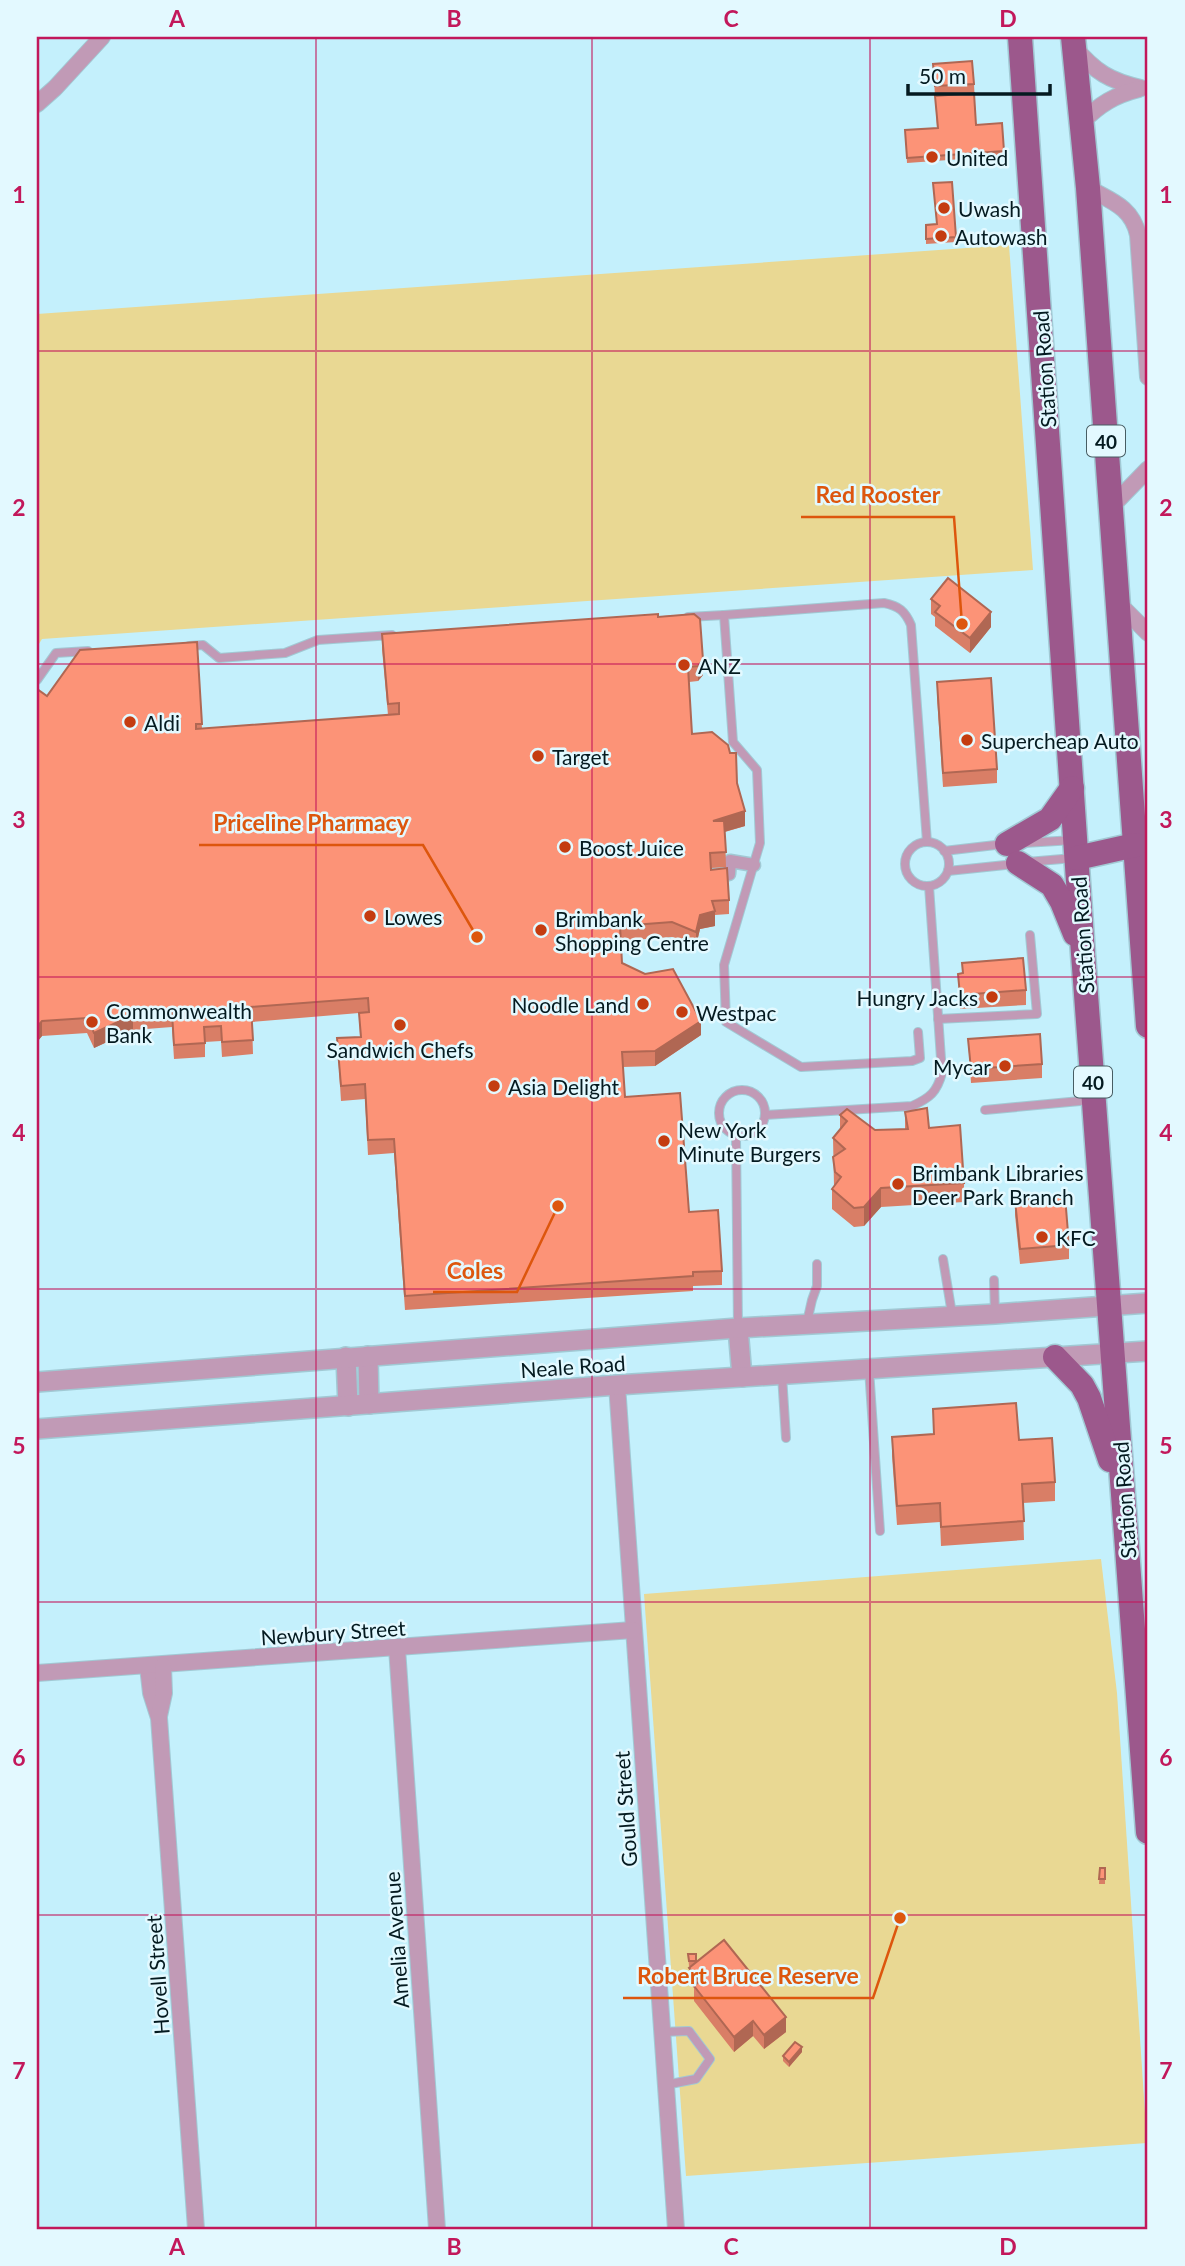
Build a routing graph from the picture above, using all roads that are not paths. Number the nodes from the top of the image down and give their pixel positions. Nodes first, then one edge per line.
1 (102, 37) edge
2 (1020, 37) edge
3 (1074, 42) edge
4 (1145, 88) edge
5 (37, 104) edge
6 (1083, 122) junction
7 (1088, 188) junction
8 (1148, 377) edge
9 (1148, 469) edge
10 (1111, 507) junction
11 (1118, 603) junction
12 (724, 615) junction
13 (682, 617) edge
14 (1148, 633) edge
15 (402, 635) edge
16 (176, 646) edge
17 (96, 651) edge
18 (37, 680) edge
19 (1072, 788) junction
20 (927, 842) junction
21 (1135, 845) junction
22 (1076, 849) junction
23 (944, 851) junction
24 (1012, 854) junction
25 (754, 865) junction
26 (948, 871) junction
27 (711, 876) edge
28 (929, 886) junction
29 (1030, 935) dead end
30 (1083, 954) junction
31 (938, 1019) junction
32 (1148, 1025) edge
33 (918, 1032) dead end
34 (1094, 1100) junction
35 (985, 1110) dead end
36 (765, 1115) junction
37 (736, 1136) junction
38 (943, 1259) dead end
39 (817, 1264) dead end
40 (994, 1280) dead end
41 (1148, 1303) edge
42 (1110, 1306) junction
43 (995, 1314) junction
44 (953, 1316) junction
45 (807, 1325) junction
46 (738, 1328) junction
47 (1148, 1351) edge
48 (1114, 1353) junction
49 (368, 1356) junction
50 (346, 1357) junction
51 (1055, 1357) junction
52 (869, 1368) junction
53 (782, 1374) junction
54 (742, 1377) junction
55 (37, 1382) edge
56 (617, 1385) junction
57 (369, 1404) junction
58 (348, 1405) junction
59 (37, 1429) edge
60 (786, 1438) dead end
61 (1124, 1508) junction
62 (880, 1531) dead end
63 (633, 1630) junction
64 (397, 1648) junction
65 (156, 1666) junction
66 (37, 1673) edge
67 (1148, 1832) edge
68 (662, 2032) junction
69 (665, 2085) junction
70 (196, 2229) edge
71 (437, 2229) edge
72 (676, 2229) edge

1 - 5 street
2 - 19 main road, Station Road / 40
3 - 4 street
3 - 6 main road, 40
4 - 6 street
6 - 7 main road, 40
7 - 8 street
7 - 10 main road, 40
9 - 10 street
10 - 11 main road, 40
11 - 14 street
11 - 21 main road, 40
12 - 13 lane
12 - 20 lane
12 - 25 lane
15 - 16 lane
17 - 18 lane
19 - 22 main road, Station Road / 40
19 - 24 main road
20 - 23 lane
20 - 28 lane
21 - 22 main road
21 - 32 main road, 40
22 - 24 lane
22 - 24 lane
22 - 30 main road, Station Road / 40
23 - 24 lane
23 - 26 lane
24 - 26 lane
24 - 30 main road
25 - 27 street
25 - 33 lane
26 - 28 lane
28 - 31 lane
29 - 31 lane
30 - 34 main road, Station Road / 40
31 - 36 lane
34 - 35 lane
34 - 42 main road, Station Road / 40
36 - 37 lane
36 - 37 lane
37 - 46 lane
38 - 44 lane
39 - 45 lane
40 - 43 lane
41 - 42 street, Neale Road
42 - 43 street, Neale Road
42 - 48 main road, Station Road / 40
43 - 44 street, Neale Road
44 - 45 street, Neale Road
45 - 46 street, Neale Road
46 - 49 street, Neale Road
46 - 54 street
47 - 48 street, Neale Road
48 - 51 street, Neale Road
48 - 61 main road, Station Road / 40
49 - 50 street, Neale Road
49 - 57 street
50 - 55 street, Neale Road
50 - 58 street
51 - 52 street, Neale Road
51 - 61 main road
52 - 53 street, Neale Road
52 - 62 lane
53 - 54 street, Neale Road
53 - 60 lane
54 - 56 street, Neale Road
56 - 57 street, Neale Road
56 - 63 street, Gould Street
57 - 58 street, Neale Road
58 - 59 street, Neale Road
61 - 67 main road, Station Road / 40
63 - 64 street, Newbury Street
63 - 68 street, Gould Street
64 - 65 street, Newbury Street
64 - 71 street, Amelia Avenue
65 - 66 street, Newbury Street
65 - 70 street, Hovell Street
68 - 69 street, Gould Street
68 - 69 lane
69 - 72 street, Gould Street

